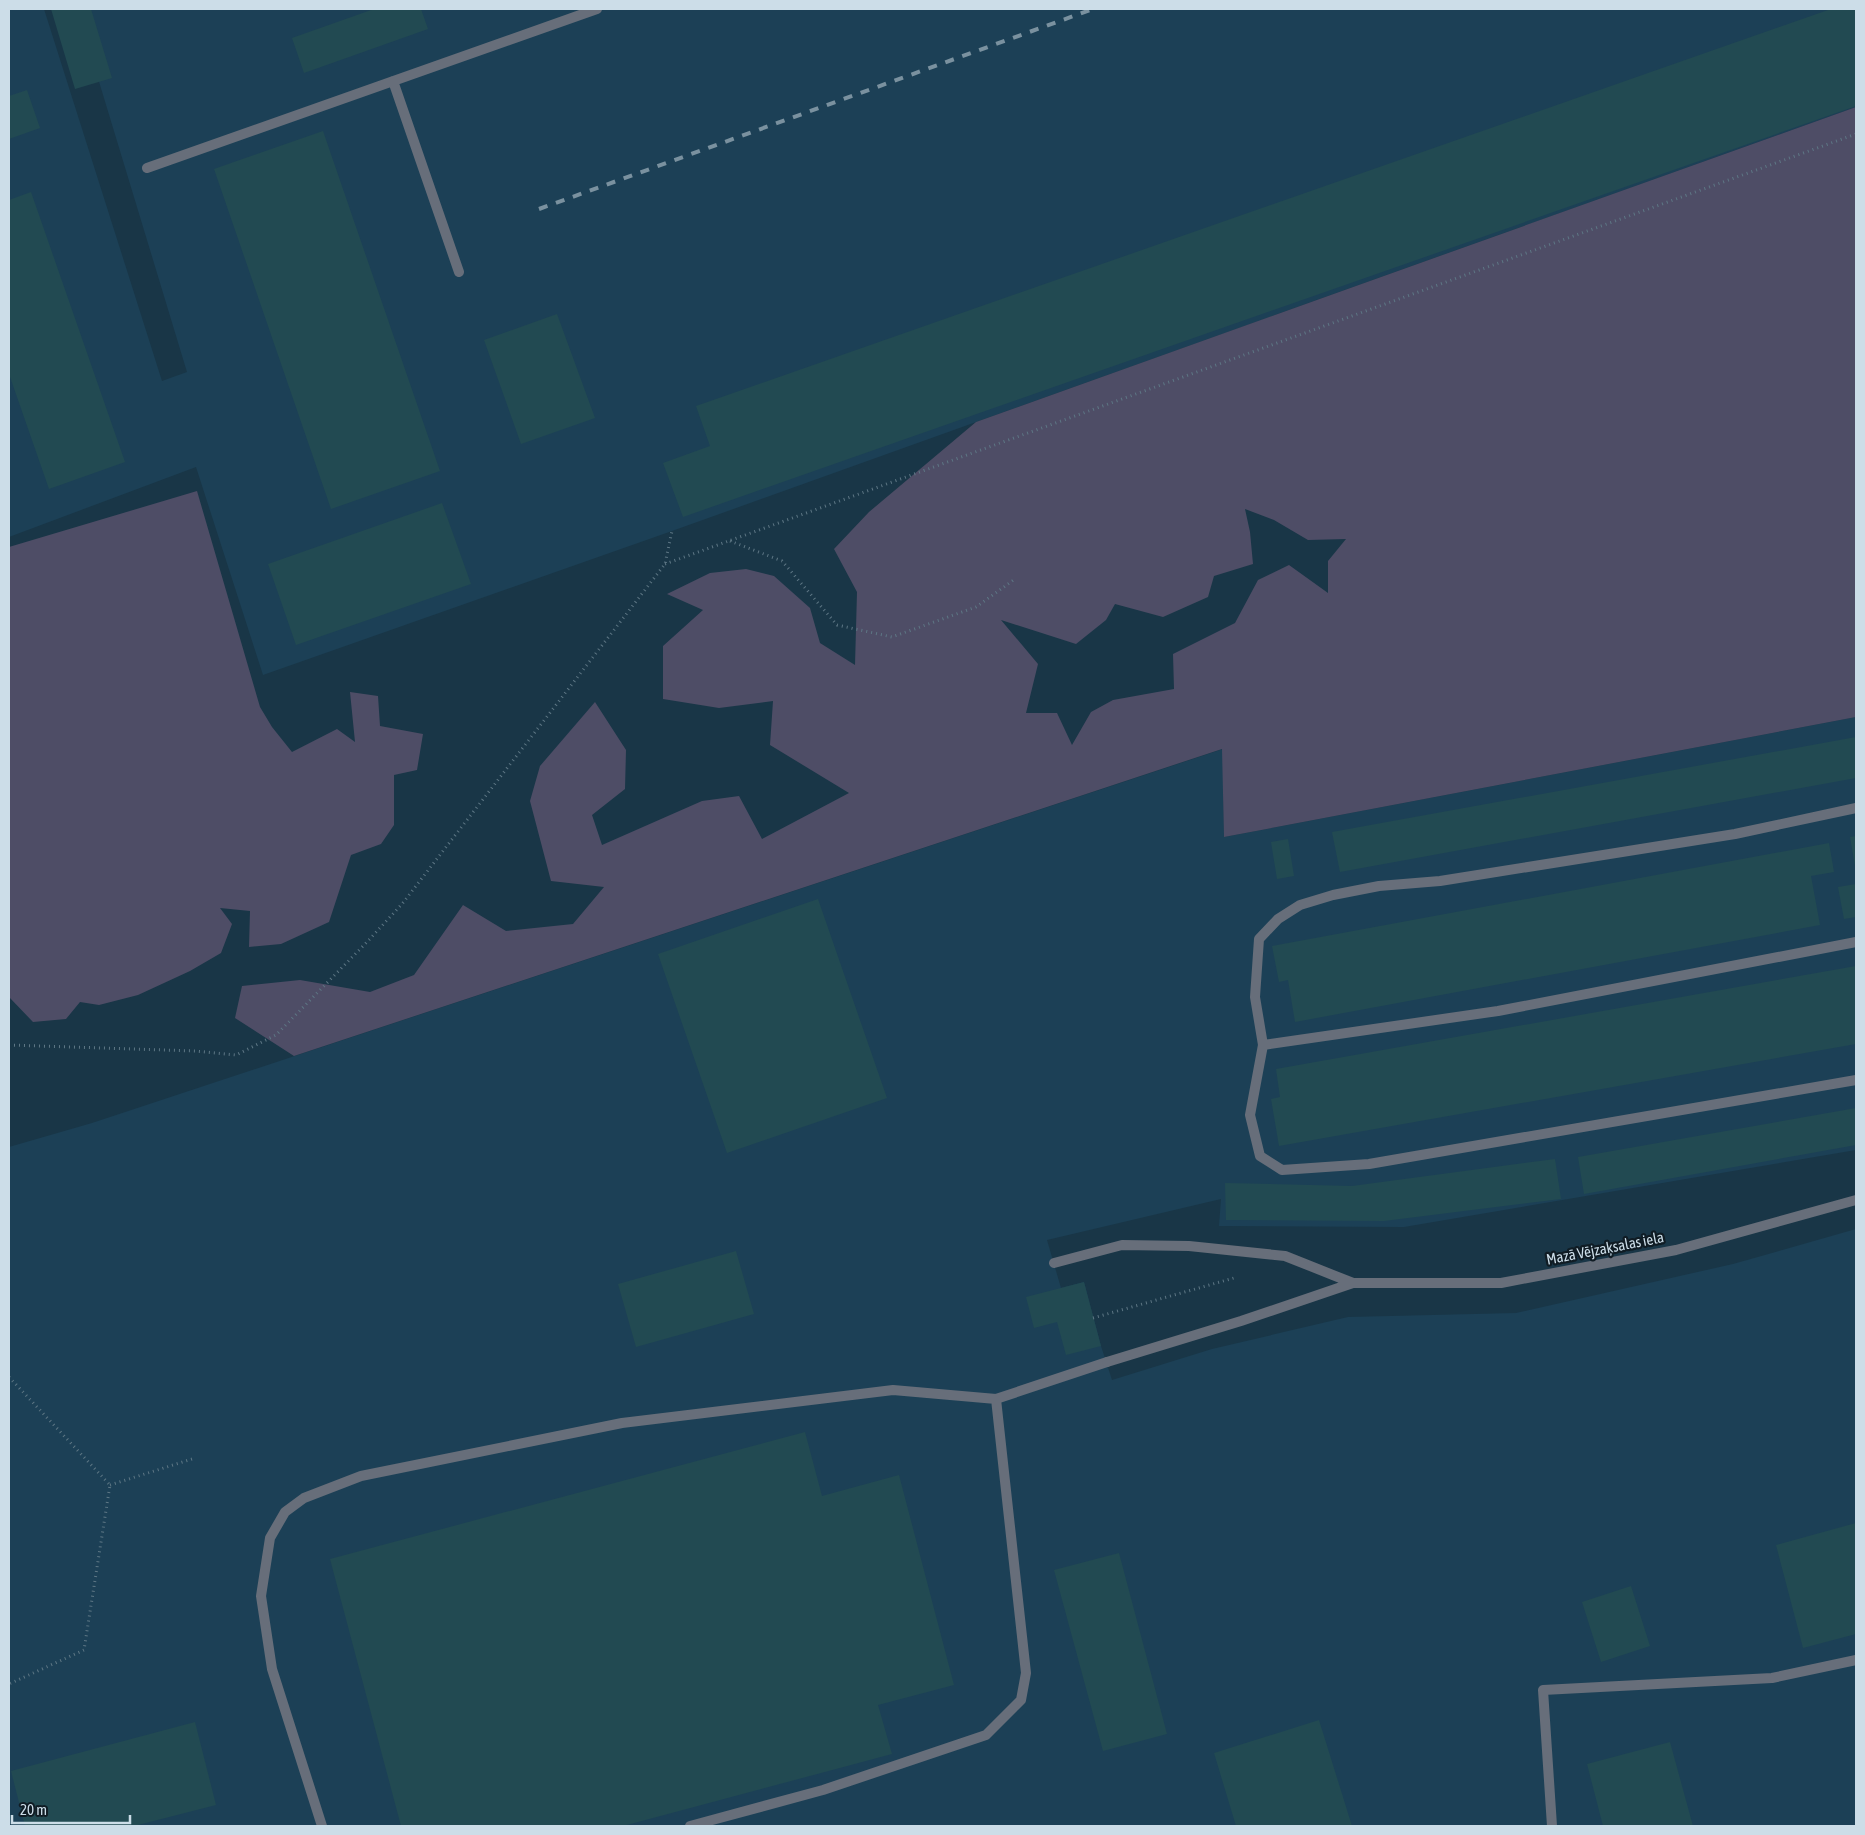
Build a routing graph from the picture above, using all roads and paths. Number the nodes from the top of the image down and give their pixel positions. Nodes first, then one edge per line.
1 (597, 9) edge
2 (393, 81) junction
3 (1856, 134) edge
4 (147, 168) dead end
5 (458, 272) dead end
6 (672, 531) dead end
7 (730, 541) junction
8 (665, 564) junction
9 (1015, 580) dead end
10 (1856, 808) edge
11 (1856, 942) edge
12 (9, 1045) edge
13 (1263, 1046) junction
14 (1856, 1080) edge
15 (1856, 1200) edge
16 (1054, 1263) dead end
17 (1241, 1275) dead end
18 (1353, 1283) junction
19 (1094, 1318) dead end
20 (9, 1377) edge
21 (996, 1399) junction
22 (192, 1459) dead end
23 (110, 1485) junction
24 (1856, 1660) edge
25 (9, 1684) edge
26 (322, 1826) edge
27 (690, 1826) edge
28 (1552, 1826) edge

1 - 2 street
2 - 4 street
2 - 5 street
3 - 7 path
6 - 8 path
7 - 8 path
7 - 9 path
8 - 12 path
10 - 13 street
11 - 13 street
13 - 14 street
15 - 18 street, Mazā Vējzaķsalas iela
16 - 18 street
17 - 19 path
18 - 21 street
20 - 23 path
21 - 26 street
21 - 27 street
22 - 23 path
23 - 25 path
24 - 28 street

